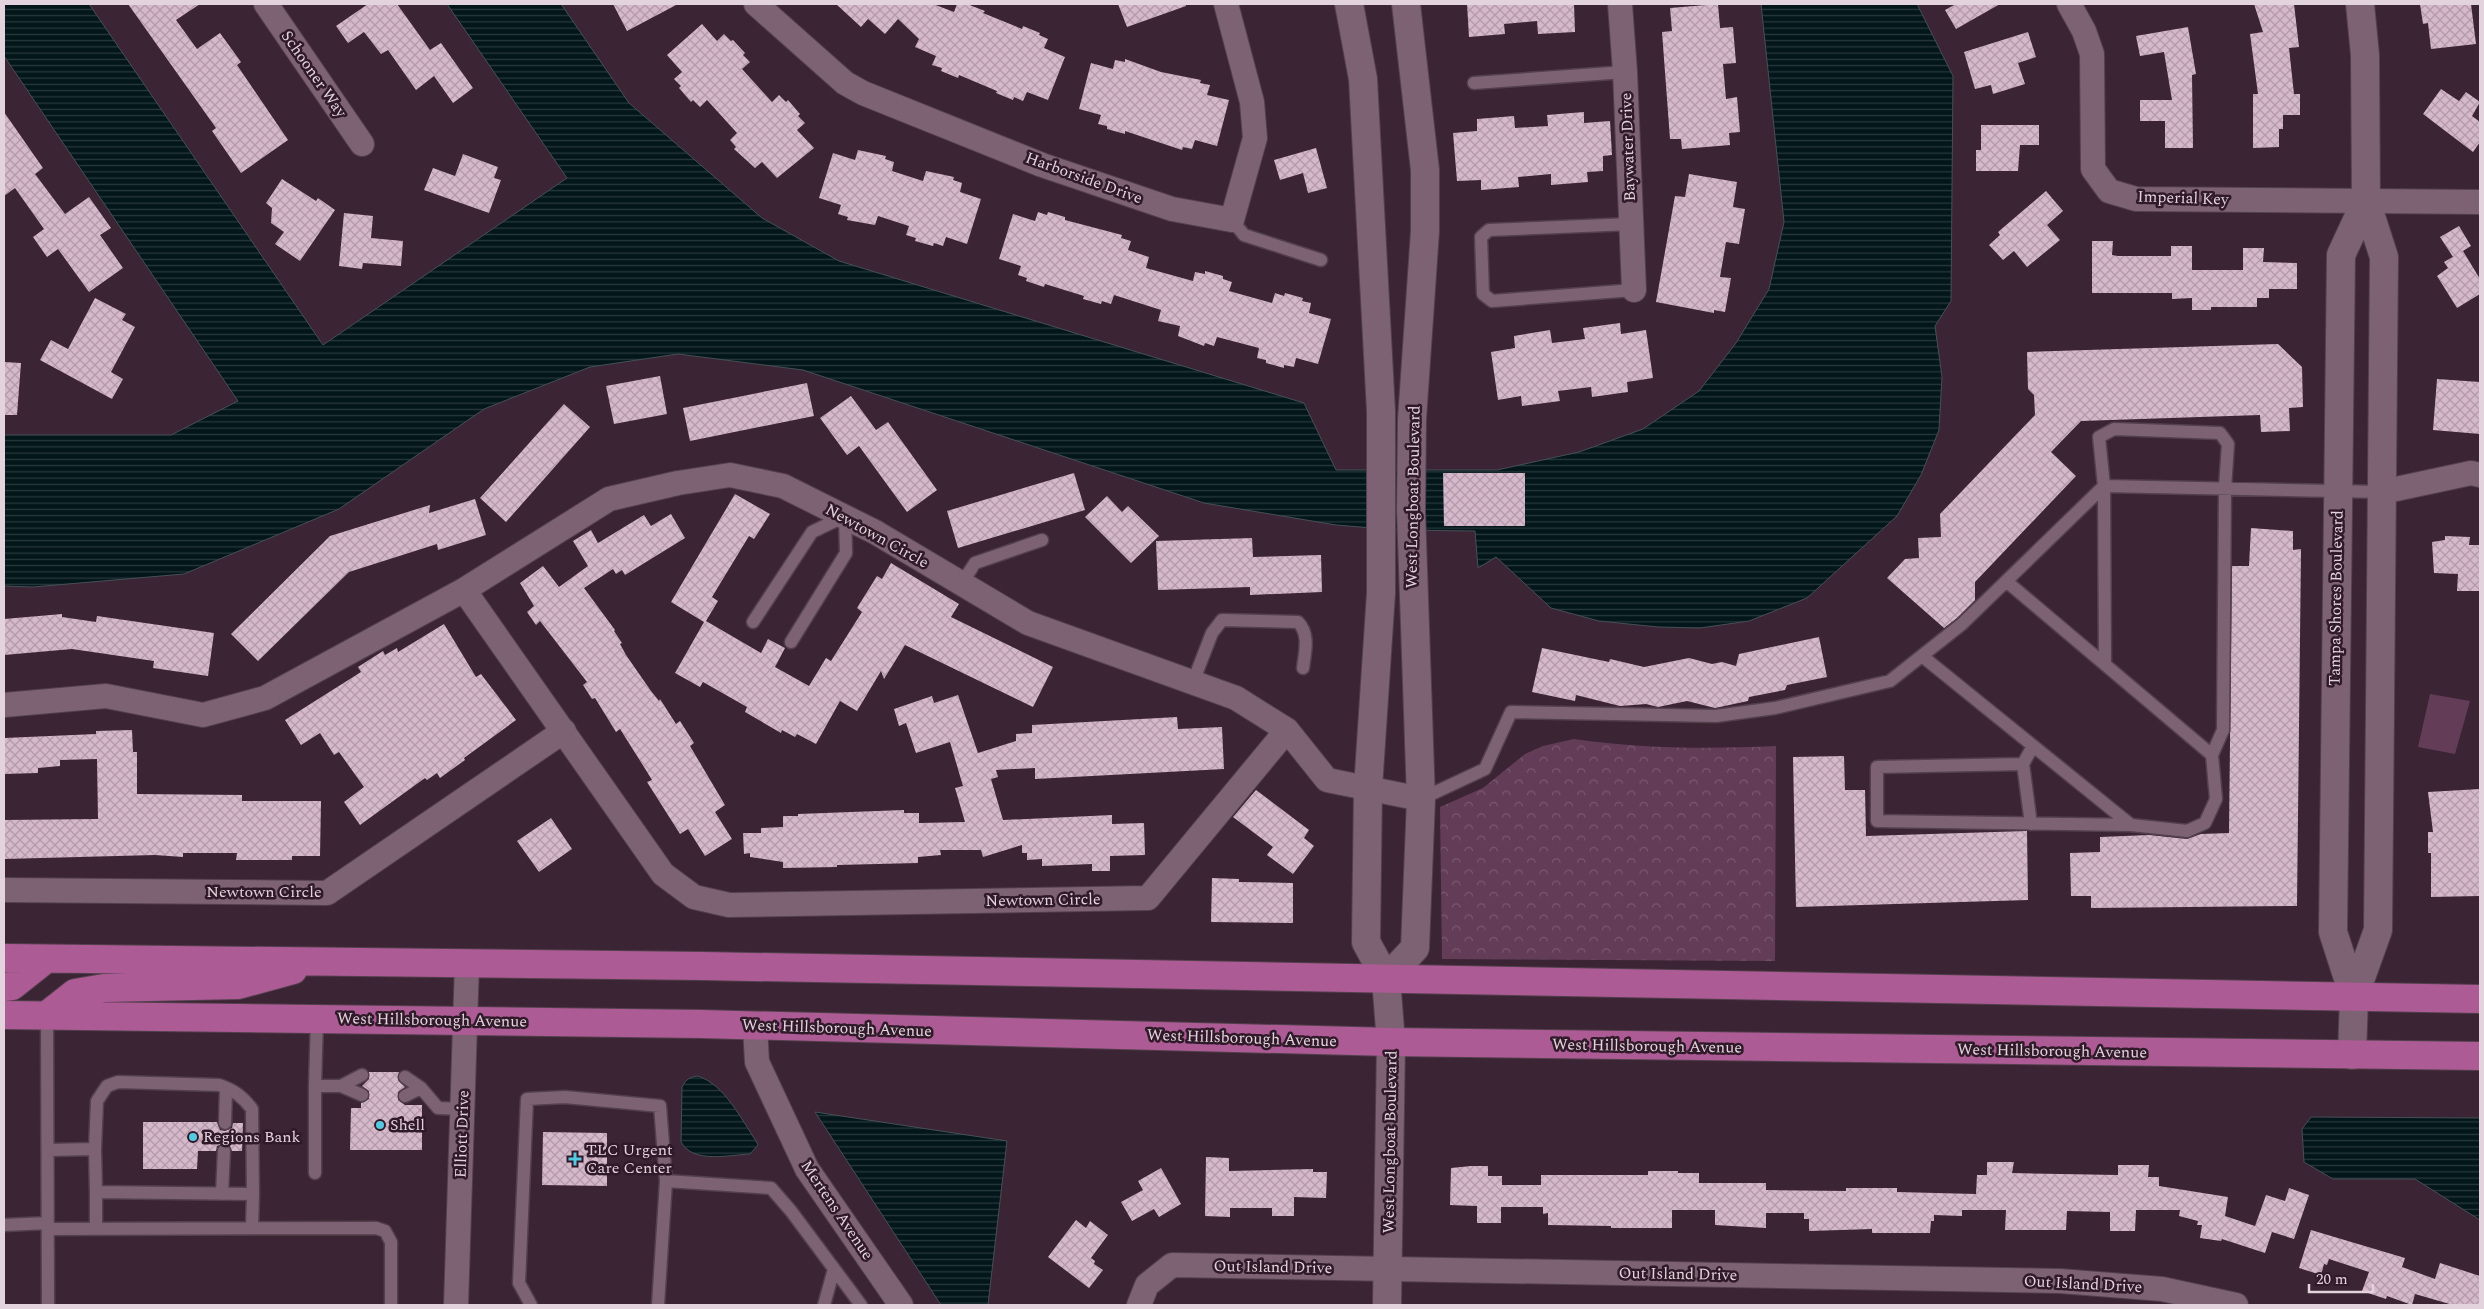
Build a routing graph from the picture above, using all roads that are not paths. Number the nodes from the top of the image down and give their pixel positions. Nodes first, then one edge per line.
1 (266, 4) edge
2 (756, 4) edge
3 (1226, 4) edge
4 (1348, 4) edge
5 (1406, 4) edge
6 (1620, 4) edge
7 (2069, 4) edge
8 (2360, 4) edge
9 (1625, 72) junction
10 (1474, 83) dead end
11 (362, 144) dead end
12 (2366, 201) junction
13 (2480, 202) edge
14 (1232, 220) junction
15 (1632, 224) junction
16 (1321, 260) dead end
17 (1634, 290) joint
18 (2480, 475) edge
19 (2104, 486) junction
20 (2225, 488) junction
21 (2338, 491) junction
22 (2382, 492) junction
23 (845, 516) junction
24 (1042, 540) dead end
25 (2006, 581) junction
26 (962, 583) junction
27 (464, 590) junction
28 (753, 622) dead end
29 (791, 642) dead end
30 (1922, 656) junction
31 (2105, 664) junction
32 (1303, 668) dead end
33 (1192, 682) junction
34 (4, 705) edge
35 (1287, 730) junction
36 (564, 731) junction
37 (2033, 746) junction
38 (2212, 755) junction
39 (2022, 764) junction
40 (1368, 788) junction
41 (1421, 799) junction
42 (2031, 824) junction
43 (2131, 825) junction
44 (4, 890) edge
45 (4, 958) edge
46 (46, 959) junction
47 (326, 961) junction
48 (467, 963) junction
49 (1386, 980) junction
50 (4, 987) edge
51 (2354, 997) junction
52 (2480, 999) edge
53 (4, 1015) edge
54 (47, 1015) junction
55 (317, 1018) junction
56 (466, 1021) junction
57 (755, 1026) junction
58 (1391, 1042) junction
59 (2352, 1054) junction
60 (2480, 1056) edge
61 (362, 1075) dead end
62 (405, 1077) dead end
63 (316, 1086) junction
64 (341, 1086) junction
65 (226, 1088) junction
66 (421, 1088) junction
67 (362, 1094) dead end
68 (405, 1096) dead end
69 (463, 1109) junction
70 (225, 1123) dead end
71 (95, 1149) junction
72 (48, 1150) junction
73 (224, 1151) dead end
74 (315, 1173) dead end
75 (666, 1181) junction
76 (96, 1192) junction
77 (222, 1194) junction
78 (253, 1194) junction
79 (4, 1225) edge
80 (48, 1226) junction
81 (252, 1228) junction
82 (96, 1229) junction
83 (834, 1269) junction
84 (1388, 1269) junction
85 (48, 1305) edge
86 (391, 1305) edge
87 (456, 1305) edge
88 (531, 1305) edge
89 (658, 1305) edge
90 (824, 1305) edge
91 (860, 1305) edge
92 (901, 1305) edge
93 (1139, 1305) edge
94 (1387, 1305) edge
95 (2236, 1305) edge

1 - 11 street, Schooner Way
2 - 14 street, Harborside Drive
3 - 14 street
4 - 40 street, West Longboat Boulevard
5 - 41 street, West Longboat Boulevard
6 - 9 street, Baywater Drive
7 - 12 street, Imperial Key
8 - 12 street, Tampa Shores Boulevard
9 - 10 lane
9 - 15 street, Baywater Drive
12 - 13 street, Imperial Key
12 - 21 street, Tampa Shores Boulevard
12 - 22 street, Tampa Shores Boulevard
14 - 16 lane
15 - 17 street, Baywater Drive
15 - 17 lane
18 - 22 street
19 - 20 lane
19 - 20 lane
19 - 25 lane
19 - 31 lane
20 - 21 lane
20 - 38 lane
21 - 22 lane
21 - 51 street, Tampa Shores Boulevard
22 - 51 street, Tampa Shores Boulevard
23 - 26 street, Newtown Circle
23 - 27 street, Newtown Circle
23 - 28 lane
23 - 29 lane
24 - 26 lane
25 - 30 lane
25 - 31 lane
26 - 33 street, Newtown Circle
27 - 34 street, Newtown Circle
27 - 36 street, Newtown Circle
30 - 37 lane
30 - 41 lane
31 - 38 lane
32 - 33 lane
33 - 35 street, Newtown Circle
35 - 36 street, Newtown Circle
35 - 40 street, Newtown Circle
36 - 44 street, Newtown Circle
37 - 39 lane
37 - 43 lane
38 - 43 lane
39 - 42 lane
39 - 42 lane
40 - 41 street, Newtown Circle
40 - 49 street, West Longboat Boulevard
41 - 49 street, West Longboat Boulevard
42 - 43 lane
45 - 46 main road
46 - 47 main road
46 - 50 main road
47 - 48 main road
47 - 54 main road
48 - 49 main road
48 - 56 street, Elliott Drive
49 - 51 main road
49 - 58 street, West Longboat Boulevard
51 - 52 main road
51 - 59 street, Tampa Shores Boulevard
53 - 54 main road, West Hillsborough Avenue
54 - 55 main road, West Hillsborough Avenue
54 - 72 lane
55 - 56 main road, West Hillsborough Avenue
55 - 63 lane
56 - 57 main road, West Hillsborough Avenue
56 - 69 street, Elliott Drive
57 - 58 main road, West Hillsborough Avenue
57 - 92 street, Mertens Avenue
58 - 59 main road, West Hillsborough Avenue
58 - 84 street, West Longboat Boulevard
59 - 60 main road, West Hillsborough Avenue
61 - 64 lane
62 - 66 lane
63 - 64 lane
63 - 74 lane
64 - 67 lane
65 - 70 lane
65 - 71 lane
65 - 78 lane
66 - 68 lane
66 - 69 lane
69 - 87 street, Elliott Drive
71 - 72 lane
71 - 76 lane
72 - 80 lane
73 - 77 lane
75 - 83 lane
75 - 88 lane
75 - 89 lane
76 - 77 lane
76 - 82 lane
77 - 78 lane
78 - 81 lane
79 - 80 lane
80 - 82 lane
80 - 85 lane
81 - 82 lane
81 - 86 lane
83 - 90 lane
83 - 91 lane
84 - 93 street, Out Island Drive
84 - 94 street, West Longboat Boulevard
84 - 95 street, Out Island Drive

